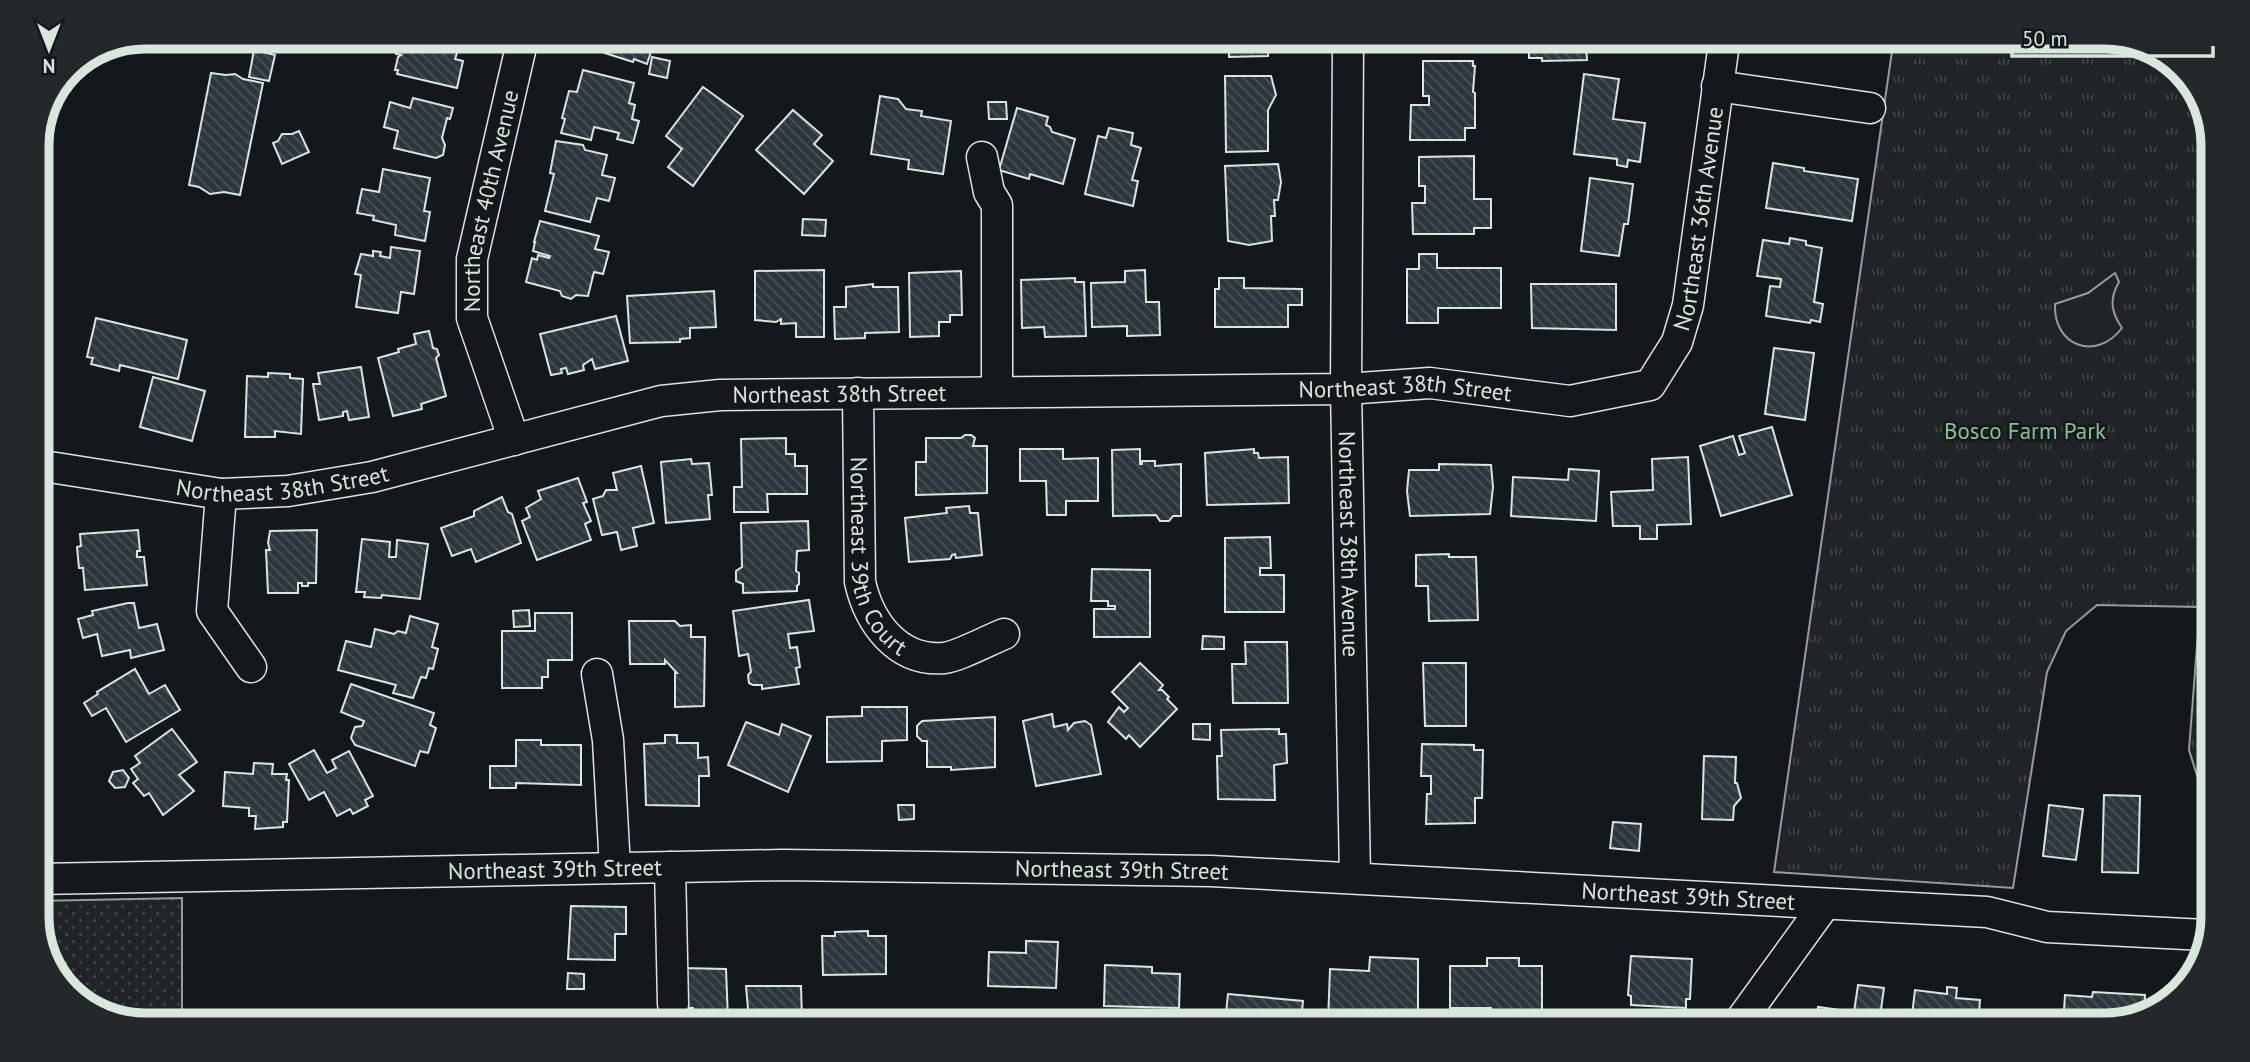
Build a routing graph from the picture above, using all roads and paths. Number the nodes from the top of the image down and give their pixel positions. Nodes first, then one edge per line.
1 (520, 49) edge
2 (1348, 49) edge
3 (1723, 49) edge
4 (1717, 86) junction
5 (1870, 108) dead end
6 (982, 157) dead end
7 (1650, 385) joint
8 (1346, 389) junction
9 (997, 392) junction
10 (858, 393) junction
11 (514, 440) junction
12 (49, 467) edge
13 (221, 494) junction
14 (1004, 634) dead end
15 (251, 667) dead end
16 (597, 674) dead end
17 (670, 867) junction
18 (615, 868) junction
19 (1355, 877) junction
20 (49, 879) edge
21 (1825, 904) junction
22 (2199, 935) edge
23 (673, 1004) dead end
24 (1746, 1013) edge

1 - 11 street, Northeast 40th Avenue
2 - 8 street, Northeast 38th Avenue
3 - 4 street, Northeast 36th Avenue
4 - 5 street
4 - 7 street, Northeast 36th Avenue
6 - 9 street
7 - 8 street, Northeast 38th Street
8 - 9 street, Northeast 38th Street
8 - 19 street, Northeast 38th Avenue
9 - 10 street, Northeast 38th Street
10 - 11 street, Northeast 38th Street
10 - 14 street, Northeast 39th Court
11 - 13 street, Northeast 38th Street
12 - 13 street, Northeast 38th Street
13 - 15 street
16 - 18 street
17 - 18 street, Northeast 39th Street
17 - 19 street, Northeast 39th Street
17 - 23 street
18 - 20 street, Northeast 39th Street
19 - 21 street, Northeast 39th Street
21 - 22 street, Northeast 39th Street
21 - 24 street

